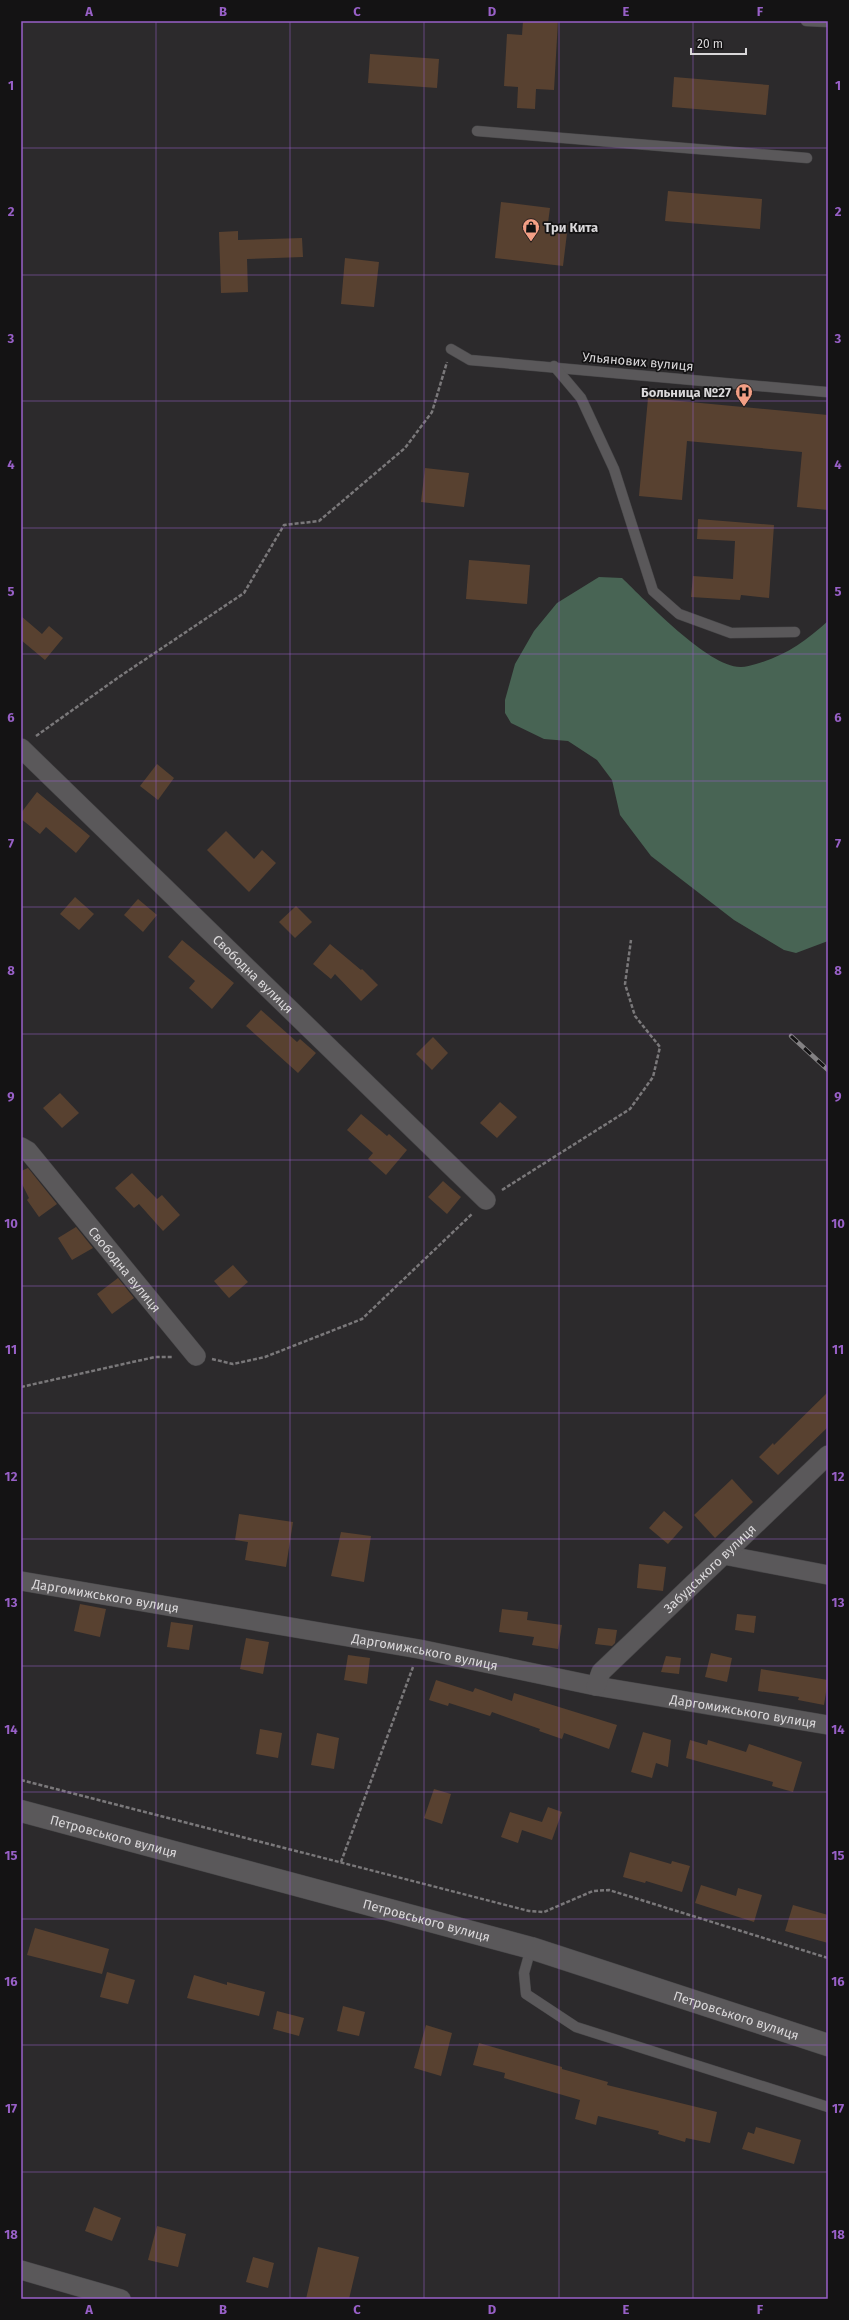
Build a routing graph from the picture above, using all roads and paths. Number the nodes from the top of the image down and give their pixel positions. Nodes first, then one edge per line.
1 (806, 21) edge
2 (828, 22) edge
3 (476, 131) dead end
4 (807, 158) dead end
5 (450, 349) joint
6 (554, 366) junction
7 (826, 392) dead end
8 (795, 632) dead end
9 (27, 743) edge
10 (21, 1147) edge
11 (486, 1200) dead end
12 (196, 1356) joint
13 (21, 1387) edge
14 (828, 1455) edge
15 (724, 1555) junction
16 (828, 1575) edge
17 (21, 1581) edge
18 (419, 1649) junction
19 (596, 1686) junction
20 (828, 1725) edge
21 (21, 1780) edge
22 (21, 1811) edge
23 (341, 1862) junction
24 (530, 1948) junction
25 (828, 1958) edge
26 (828, 2045) edge
27 (828, 2107) edge
28 (21, 2270) edge
29 (121, 2299) edge

1 - 2 lane
3 - 4 lane
5 - 6 lane, Ульянових вулиця
5 - 9 path
6 - 7 lane, Ульянових вулиця
6 - 8 lane
9 - 11 street, Свободна вулиця
10 - 12 street, Свободна вулиця
12 - 13 path
14 - 15 street, Забудського вулиця
15 - 16 street
15 - 19 street, Забудського вулиця
17 - 18 street, Даргомижського вулиця
18 - 19 street, Даргомижського вулиця
18 - 23 path
19 - 20 street, Даргомижського вулиця
21 - 23 path
22 - 24 main road, Петровського вулиця
23 - 25 path
24 - 26 main road, Петровського вулиця
24 - 27 lane
28 - 29 street

